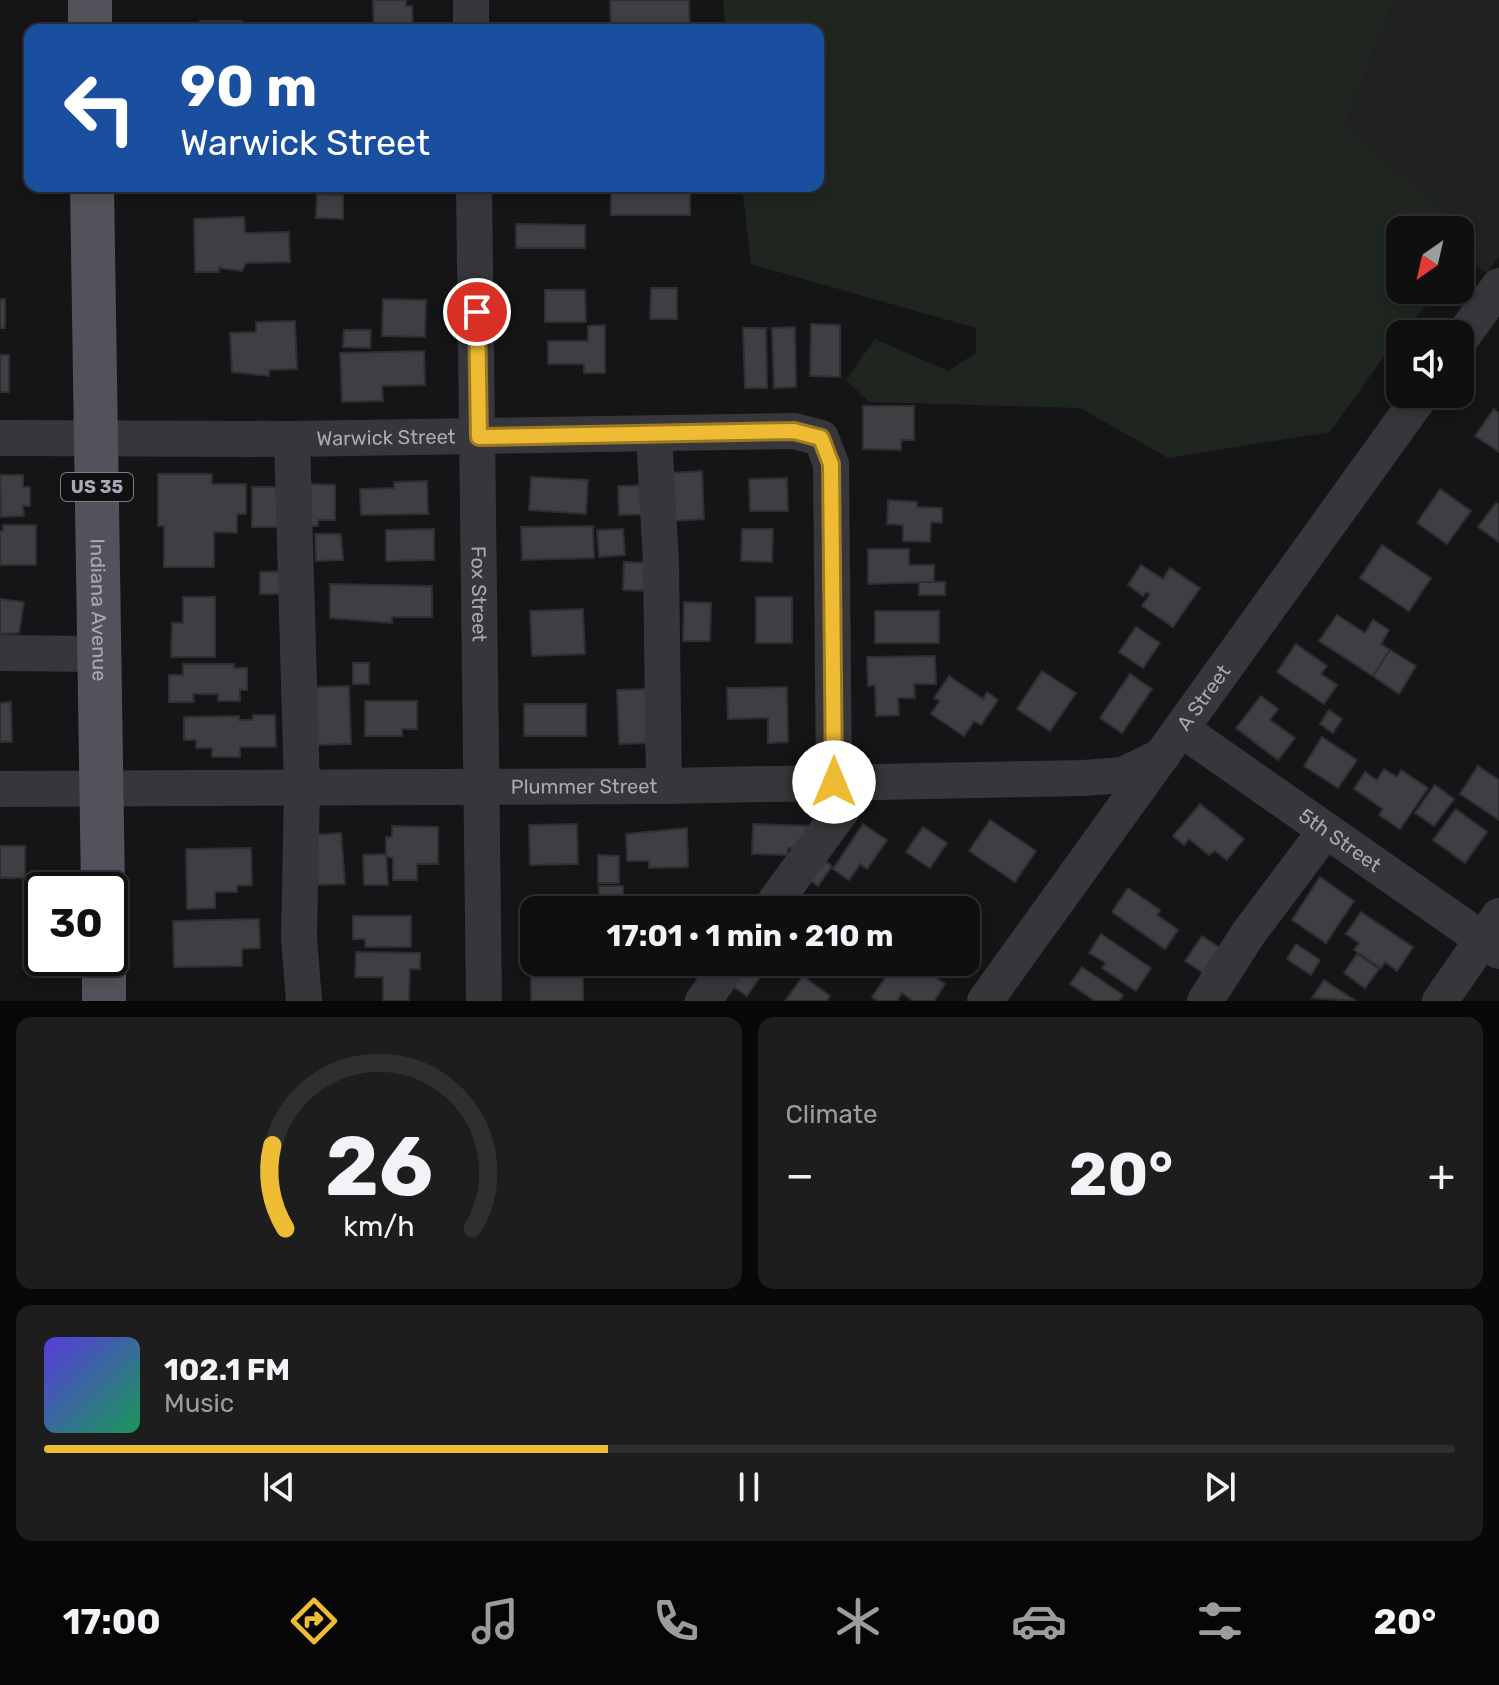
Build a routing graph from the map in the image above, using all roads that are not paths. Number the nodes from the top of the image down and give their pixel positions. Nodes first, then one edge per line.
1 (90, 0) edge
2 (471, 0) edge
3 (90, 24) edge
4 (471, 24) edge
5 (92, 192) edge
6 (474, 192) edge
7 (1499, 286) edge
8 (1474, 321) edge
9 (1412, 408) edge
10 (654, 433) junction
11 (479, 437) junction
12 (0, 438) edge
13 (292, 439) junction
14 (95, 440) junction
15 (0, 653) edge
16 (100, 654) junction
17 (1172, 743) junction
18 (834, 782) junction
19 (480, 786) junction
20 (664, 786) junction
21 (102, 787) junction
22 (302, 788) junction
23 (0, 789) edge
24 (1326, 830) junction
25 (103, 872) edge
26 (779, 896) edge
27 (1494, 936) edge
28 (104, 976) edge
29 (721, 976) edge
30 (104, 1001) edge
31 (304, 1001) edge
32 (484, 1001) edge
33 (703, 1001) edge
34 (985, 1001) edge
35 (1205, 1001) edge
36 (1440, 1001) edge

1 - 3 main road
2 - 4 street
5 - 14 main road, Indiana Avenue / US 35
6 - 11 street, Fox Street
7 - 8 street
9 - 17 street, A Street
10 - 11 street, Warwick Street
10 - 18 street, Warwick Street
10 - 20 street
11 - 13 street, Warwick Street
11 - 19 street, Fox Street
12 - 14 street, Warwick Street
13 - 14 street, Warwick Street
13 - 22 street
14 - 16 main road, Indiana Avenue / US 35
15 - 16 street
16 - 21 main road, Indiana Avenue / US 35
17 - 18 street, Plummer Street
17 - 24 street, 5th Street
17 - 34 street, A Street
18 - 20 street, Plummer Street
18 - 26 street
19 - 20 street, Plummer Street
19 - 22 street, Plummer Street
19 - 32 street, Fox Street
21 - 22 street, Plummer Street
21 - 23 street, Plummer Street
21 - 25 main road, Indiana Avenue / US 35
22 - 31 street
24 - 27 street, 5th Street
24 - 35 street
27 - 36 street
28 - 30 main road
29 - 33 street

